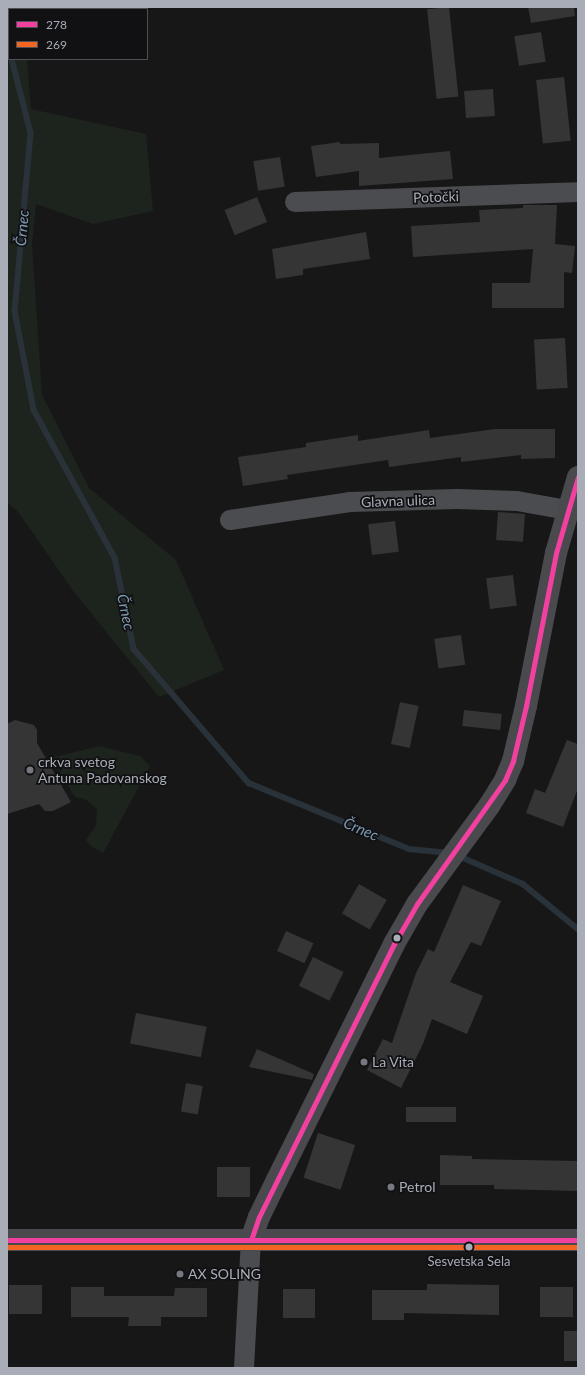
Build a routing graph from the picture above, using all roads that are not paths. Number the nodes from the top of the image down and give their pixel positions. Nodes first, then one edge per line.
1 (578, 192) edge
2 (295, 202) dead end
3 (578, 477) edge
4 (567, 510) junction
5 (230, 520) dead end
6 (7, 1240) edge
7 (251, 1240) junction
8 (578, 1240) edge
9 (244, 1368) edge

1 - 2 street, Potočki
3 - 4 street
4 - 5 street, Glavna ulica
4 - 7 street
6 - 7 street
7 - 8 street
7 - 9 street

